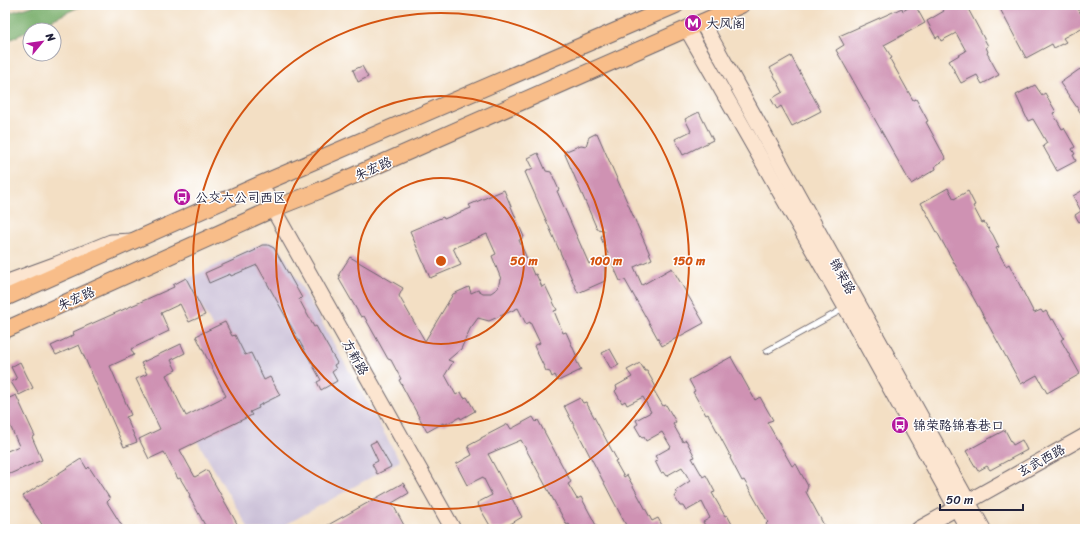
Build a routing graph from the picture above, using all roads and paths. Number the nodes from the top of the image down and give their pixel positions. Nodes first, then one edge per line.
1 (676, 5) edge
2 (741, 5) edge
3 (702, 22) junction
4 (687, 29) junction
5 (261, 184) junction
6 (273, 209) junction
7 (134, 240) junction
8 (5, 283) edge
9 (5, 298) edge
10 (846, 308) junction
11 (5, 330) edge
12 (767, 351) dead end
13 (1085, 436) edge
14 (962, 505) junction
15 (453, 529) edge
16 (919, 529) edge
17 (968, 529) edge
18 (983, 529) edge

1 - 5 main road
2 - 3 main road, 朱宏路
3 - 4 main road, 朱宏路
3 - 14 street, 锦荣路
4 - 6 main road, 朱宏路
4 - 10 street, 锦荣路
5 - 6 street, 方新路
5 - 7 main road
6 - 11 main road, 朱宏路
6 - 15 street, 方新路
7 - 8 street
7 - 9 main road
10 - 12 lane
10 - 14 street, 锦荣路
13 - 14 street, 玄武西路
14 - 16 street, 玄武西路
14 - 17 street, 锦荣路
14 - 18 street, 锦荣路

